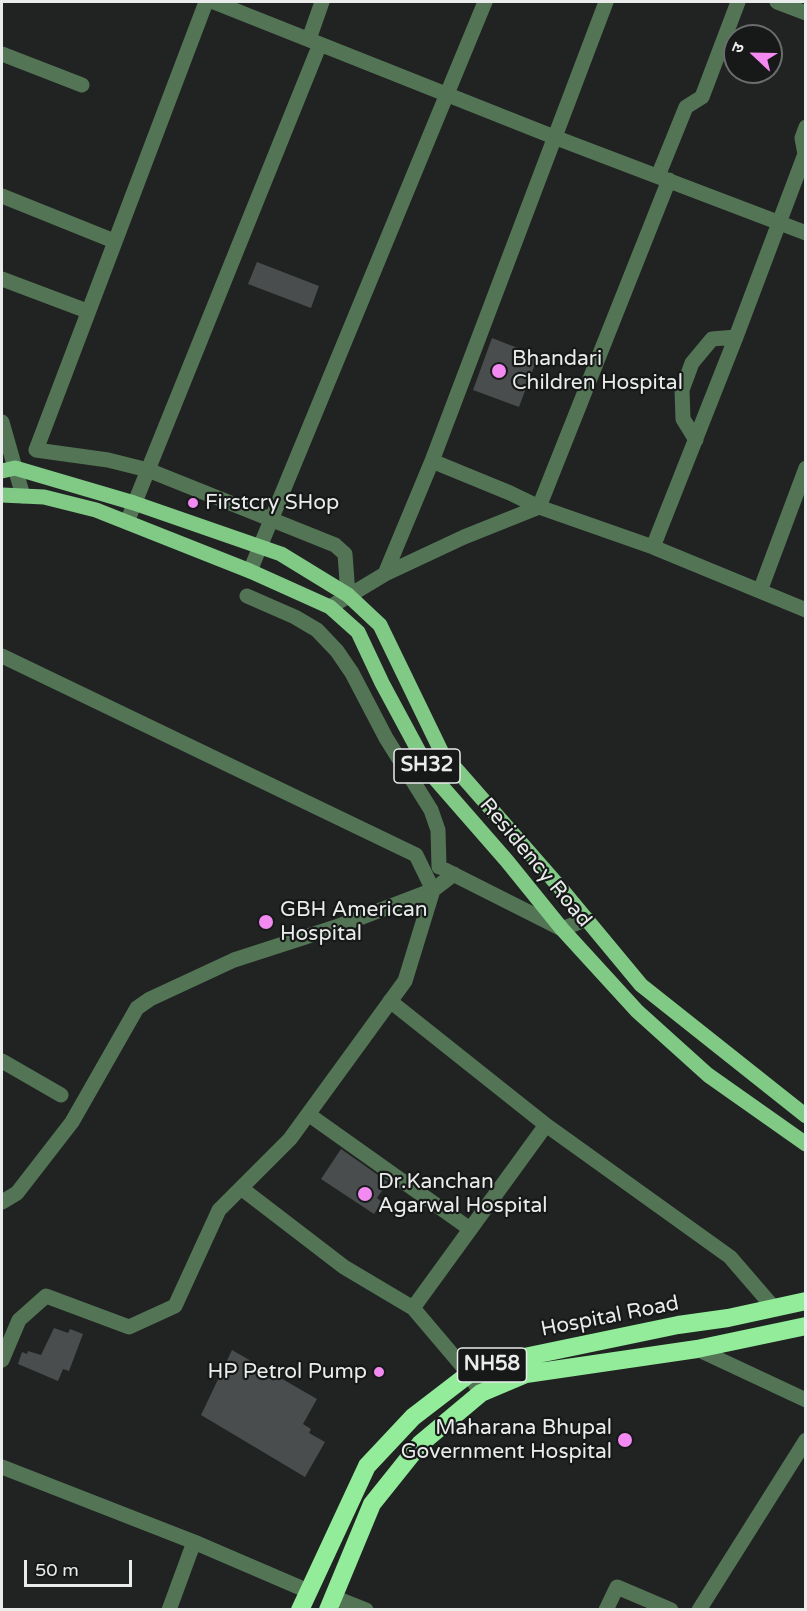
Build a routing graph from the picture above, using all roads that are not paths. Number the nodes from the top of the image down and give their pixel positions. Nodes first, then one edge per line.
1 (206, 2) edge
2 (214, 2) edge
3 (322, 2) edge
4 (485, 2) edge
5 (606, 2) edge
6 (738, 2) edge
7 (777, 2) edge
8 (806, 13) edge
9 (314, 42) junction
10 (2, 54) edge
11 (81, 85) dead end
12 (447, 94) junction
13 (806, 128) edge
14 (554, 137) junction
15 (664, 178) junction
16 (2, 196) edge
17 (779, 223) junction
18 (806, 233) edge
19 (114, 241) junction
20 (2, 279) edge
21 (87, 311) junction
22 (736, 337) junction
23 (2, 422) edge
24 (696, 440) junction
25 (432, 461) junction
26 (806, 468) edge
27 (8, 469) edge
28 (148, 470) junction
29 (2, 495) edge
30 (23, 496) junction
31 (134, 503) junction
32 (539, 507) junction
33 (272, 520) junction
34 (127, 522) junction
35 (653, 547) junction
36 (260, 548) junction
37 (250, 571) junction
38 (385, 574) junction
39 (760, 591) junction
40 (348, 595) junction
41 (247, 596) dead end
42 (330, 607) junction
43 (806, 610) edge
44 (2, 656) edge
45 (416, 855) junction
46 (439, 867) junction
47 (454, 874) junction
48 (433, 890) junction
49 (587, 919) junction
50 (562, 929) junction
51 (390, 1001) junction
52 (2, 1061) edge
53 (61, 1095) dead end
54 (308, 1114) junction
55 (806, 1116) edge
56 (546, 1125) junction
57 (806, 1144) edge
58 (241, 1188) junction
59 (2, 1202) edge
60 (470, 1229) junction
61 (806, 1301) edge
62 (413, 1308) junction
63 (774, 1308) junction
64 (806, 1326) edge
65 (697, 1348) junction
66 (2, 1360) edge
67 (469, 1374) junction
68 (481, 1393) junction
69 (806, 1400) edge
70 (806, 1440) edge
71 (2, 1467) edge
72 (194, 1542) junction
73 (308, 1591) junction
74 (330, 1603) edge
75 (169, 1610) edge
76 (300, 1610) edge
77 (366, 1610) edge
78 (606, 1610) edge
79 (671, 1610) edge
80 (699, 1610) edge

1 - 19 street
2 - 9 street
3 - 9 street
4 - 12 street
5 - 14 street
6 - 15 street
7 - 8 street
9 - 12 street
9 - 28 street
10 - 11 street
12 - 14 street
12 - 33 street
13 - 17 street
14 - 15 street
14 - 25 street
15 - 17 street
15 - 32 street
16 - 19 street
17 - 18 street
17 - 22 street
19 - 21 street
20 - 21 street
21 - 28 street
22 - 24 street
22 - 24 street
23 - 27 street
24 - 35 street
25 - 32 street
25 - 38 street
26 - 39 street
27 - 30 street
27 - 31 main road
28 - 31 street
28 - 33 street
29 - 30 main road, Residency Road / SH32
30 - 34 main road, Residency Road / SH32
31 - 34 street
31 - 36 main road
32 - 35 street
32 - 38 street
33 - 36 street
33 - 40 street
34 - 37 main road, Residency Road / SH32
35 - 39 street
36 - 37 street
36 - 40 main road
37 - 42 main road, Residency Road / SH32
38 - 40 street
39 - 43 street
40 - 42 street
40 - 49 main road
41 - 46 street
42 - 50 main road, Residency Road / SH32
44 - 45 street
45 - 46 street
45 - 48 street
46 - 47 street
47 - 48 street
47 - 50 street
48 - 51 street
48 - 59 street
49 - 50 street
49 - 55 main road
50 - 57 main road, Residency Road / SH32
51 - 54 street
51 - 56 street
52 - 53 street
54 - 58 street
54 - 60 street
56 - 60 street
56 - 63 street
58 - 62 street
58 - 66 street
60 - 62 street
61 - 63 highway, Hospital Road / NH58
62 - 67 street
63 - 67 highway, Hospital Road / NH58
64 - 65 highway, NH58
65 - 68 highway, NH58
65 - 69 street
67 - 68 street
67 - 73 highway, Hospital Road / NH58
68 - 74 highway, NH58
70 - 80 street
71 - 72 street
72 - 73 street
72 - 75 street
73 - 76 highway, Hospital Road / NH58
74 - 77 street
78 - 79 street

